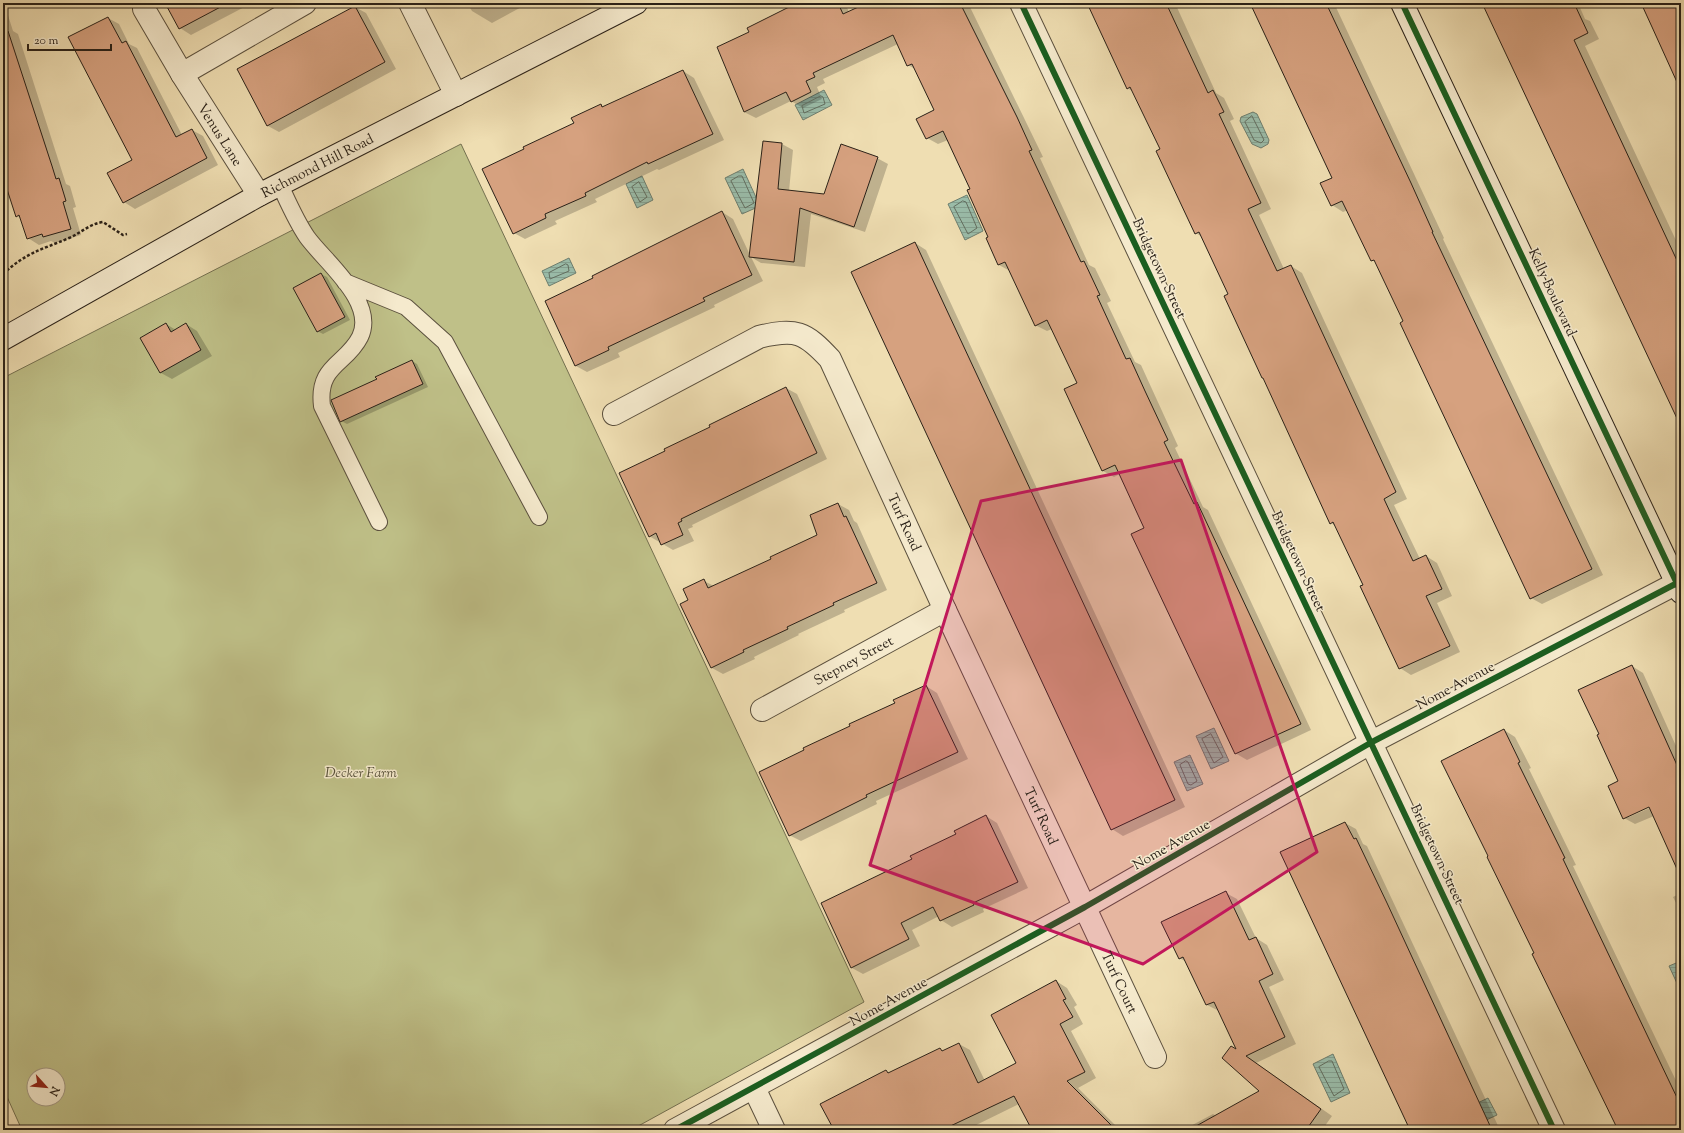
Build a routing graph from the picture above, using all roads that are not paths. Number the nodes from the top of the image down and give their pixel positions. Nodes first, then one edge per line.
1 (305, 3) edge
2 (410, 3) edge
3 (636, 3) edge
4 (1021, 3) edge
5 (1402, 3) edge
6 (144, 9) dead end
7 (182, 74) junction
8 (456, 95) junction
9 (280, 185) junction
10 (259, 196) junction
11 (345, 282) junction
12 (3, 339) edge
13 (614, 414) dead end
14 (539, 517) dead end
15 (379, 522) dead end
16 (1680, 585) edge
17 (945, 610) junction
18 (762, 710) dead end
19 (1372, 742) junction
20 (1085, 907) junction
21 (1155, 1057) dead end
22 (754, 1088) junction
23 (675, 1130) edge
24 (774, 1130) edge
25 (1554, 1130) edge

1 - 7 street
2 - 8 street
3 - 8 street, Richmond Hill Road
4 - 19 street, Bridgetown Street
5 - 16 street, Kelly Boulevard
6 - 7 street, Venus Lane
7 - 10 street, Venus Lane
8 - 9 street, Richmond Hill Road
9 - 10 street, Richmond Hill Road
9 - 11 lane
10 - 12 street, Richmond Hill Road
11 - 14 lane
11 - 15 lane
13 - 17 street, Turf Road
16 - 19 street, Nome Avenue
17 - 18 street, Stepney Street
17 - 20 street, Turf Road
19 - 20 street, Nome Avenue
19 - 25 street, Bridgetown Street
20 - 21 street, Turf Court
20 - 22 street, Nome Avenue
22 - 23 street, Nome Avenue
22 - 24 street

